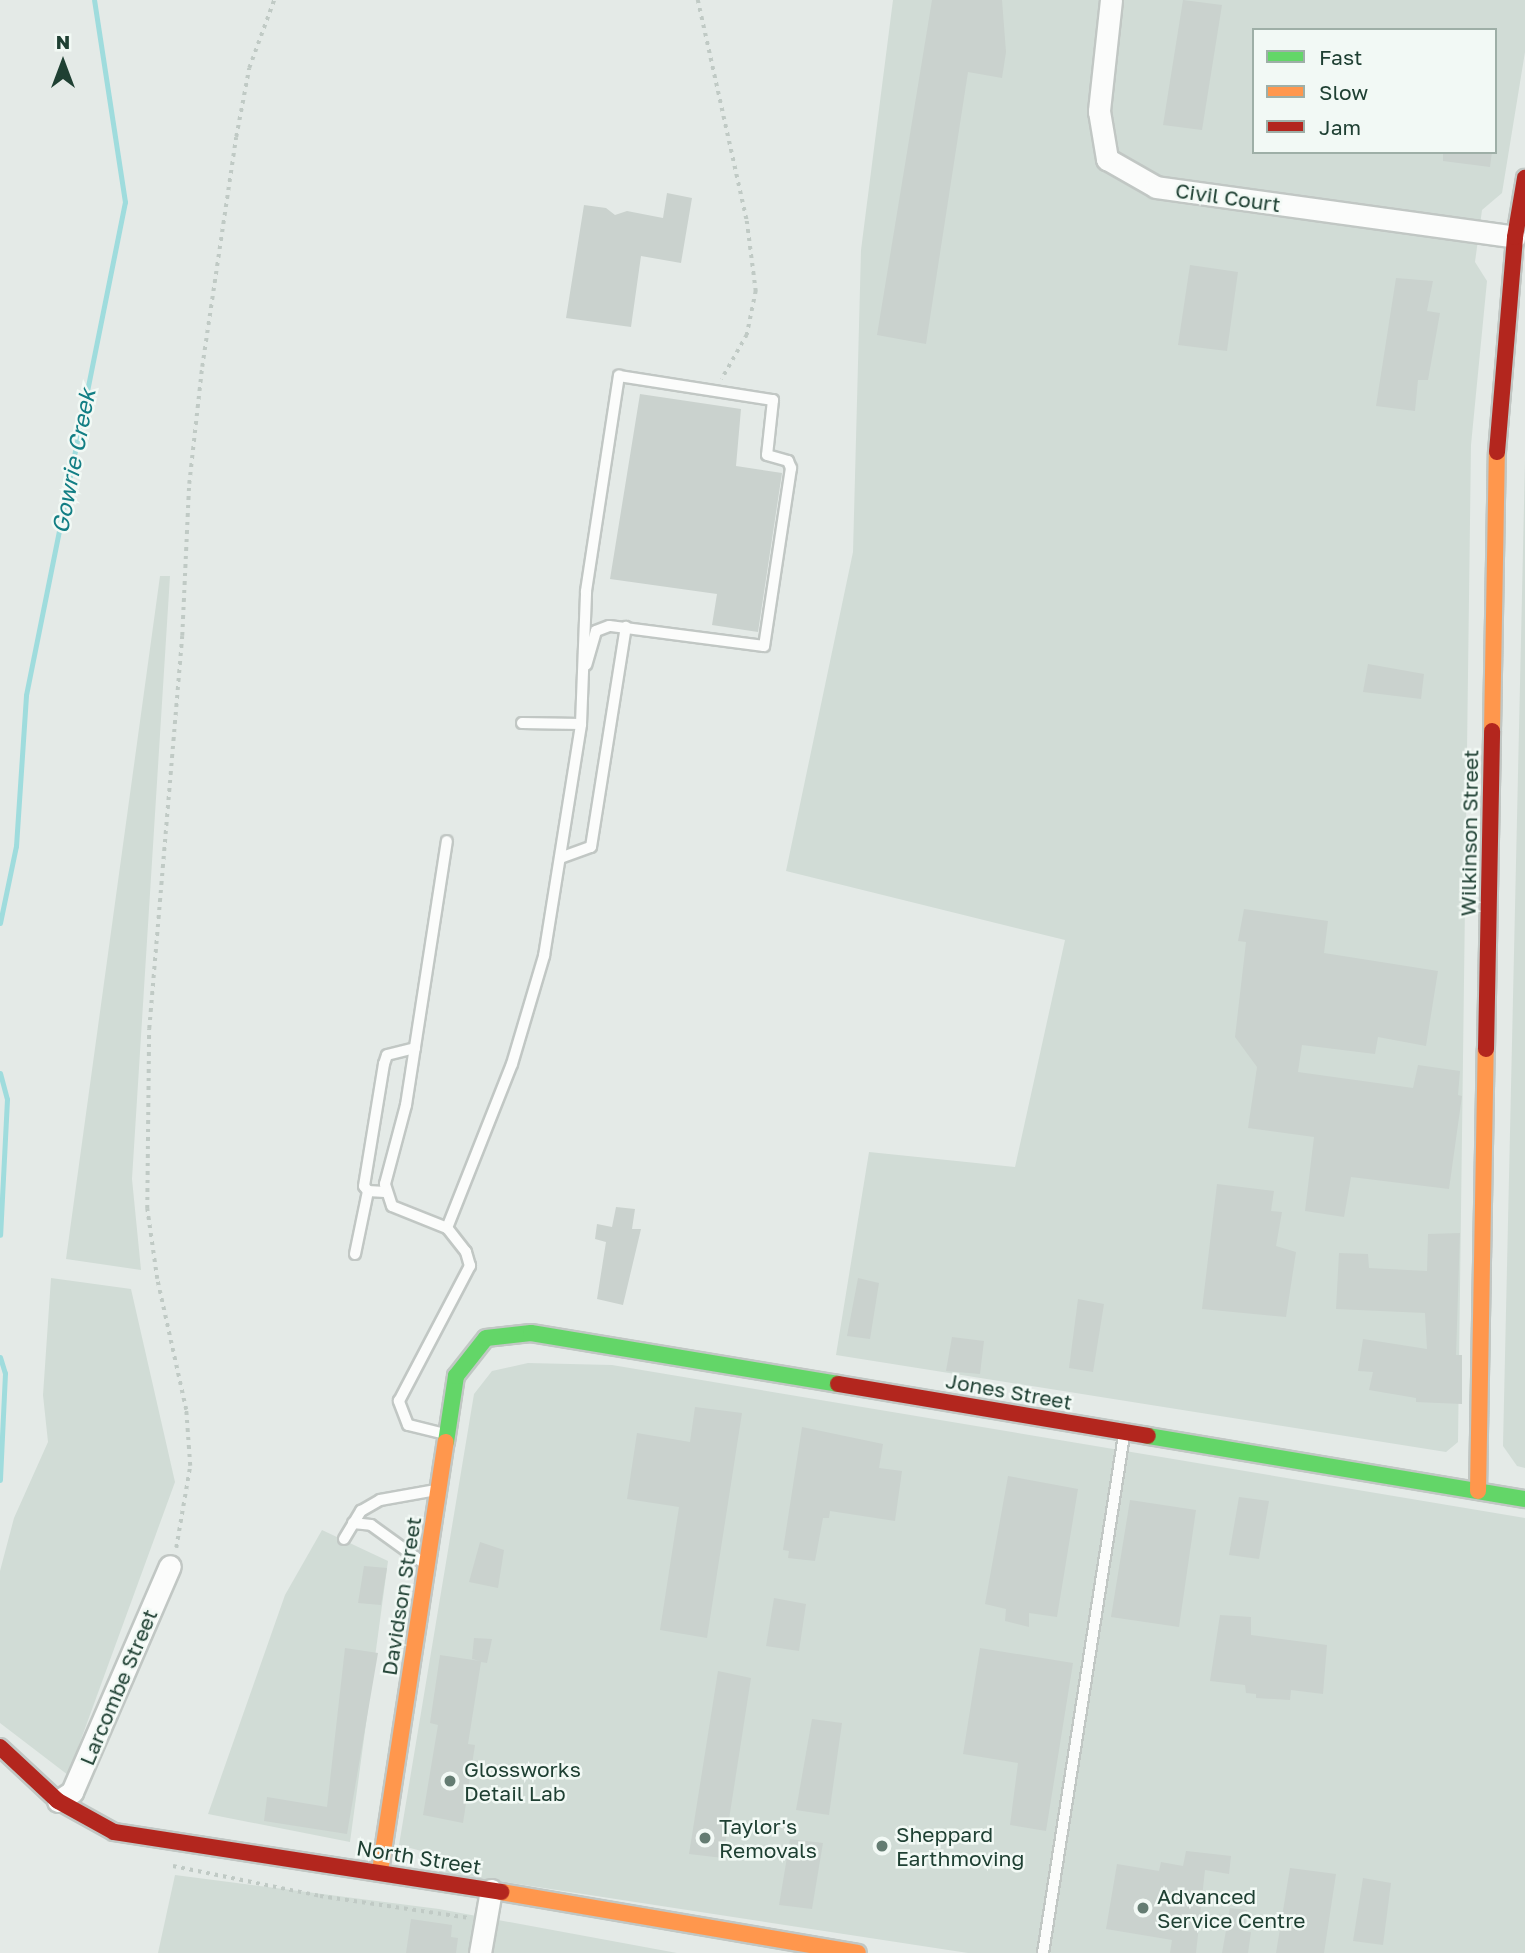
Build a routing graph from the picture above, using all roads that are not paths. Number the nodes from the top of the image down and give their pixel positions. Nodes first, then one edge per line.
1 (1111, 0) edge
2 (1525, 178) edge
3 (1515, 237) junction
4 (626, 627) junction
5 (586, 665) junction
6 (522, 723) dead end
7 (581, 724) junction
8 (447, 841) dead end
9 (560, 858) junction
10 (415, 1048) junction
11 (368, 1191) junction
12 (385, 1192) junction
13 (447, 1228) junction
14 (355, 1254) dead end
15 (486, 1338) joint
16 (1125, 1432) junction
17 (447, 1435) junction
18 (439, 1490) junction
19 (1478, 1491) junction
20 (1525, 1499) edge
21 (353, 1523) junction
22 (344, 1539) dead end
23 (428, 1565) junction
24 (170, 1566) road end
25 (0, 1747) edge
26 (58, 1801) junction
27 (380, 1871) junction
28 (491, 1890) junction
29 (480, 1953) edge
30 (858, 1953) edge
31 (1043, 1953) edge

1 - 3 street, Civil Court
2 - 3 street, Wilkinson Street
3 - 19 street, Wilkinson Street
4 - 5 lane
4 - 5 lane
4 - 9 lane
5 - 7 lane
6 - 7 lane
7 - 9 lane
8 - 10 lane
9 - 13 lane
10 - 11 lane
10 - 12 lane
11 - 12 lane
11 - 14 lane
12 - 13 lane
13 - 17 lane
15 - 16 street, Jones Street
15 - 17 street, Davidson Street
16 - 19 street, Jones Street
16 - 31 lane
17 - 18 street, Davidson Street
18 - 21 lane
18 - 23 street, Davidson Street
19 - 20 street, Jones Street
21 - 22 lane
21 - 23 lane
23 - 27 street, Davidson Street
24 - 26 street, Larcombe Street
25 - 26 street, North Street
26 - 27 street, North Street
27 - 28 street, North Street
28 - 29 street
28 - 30 street, North Street

